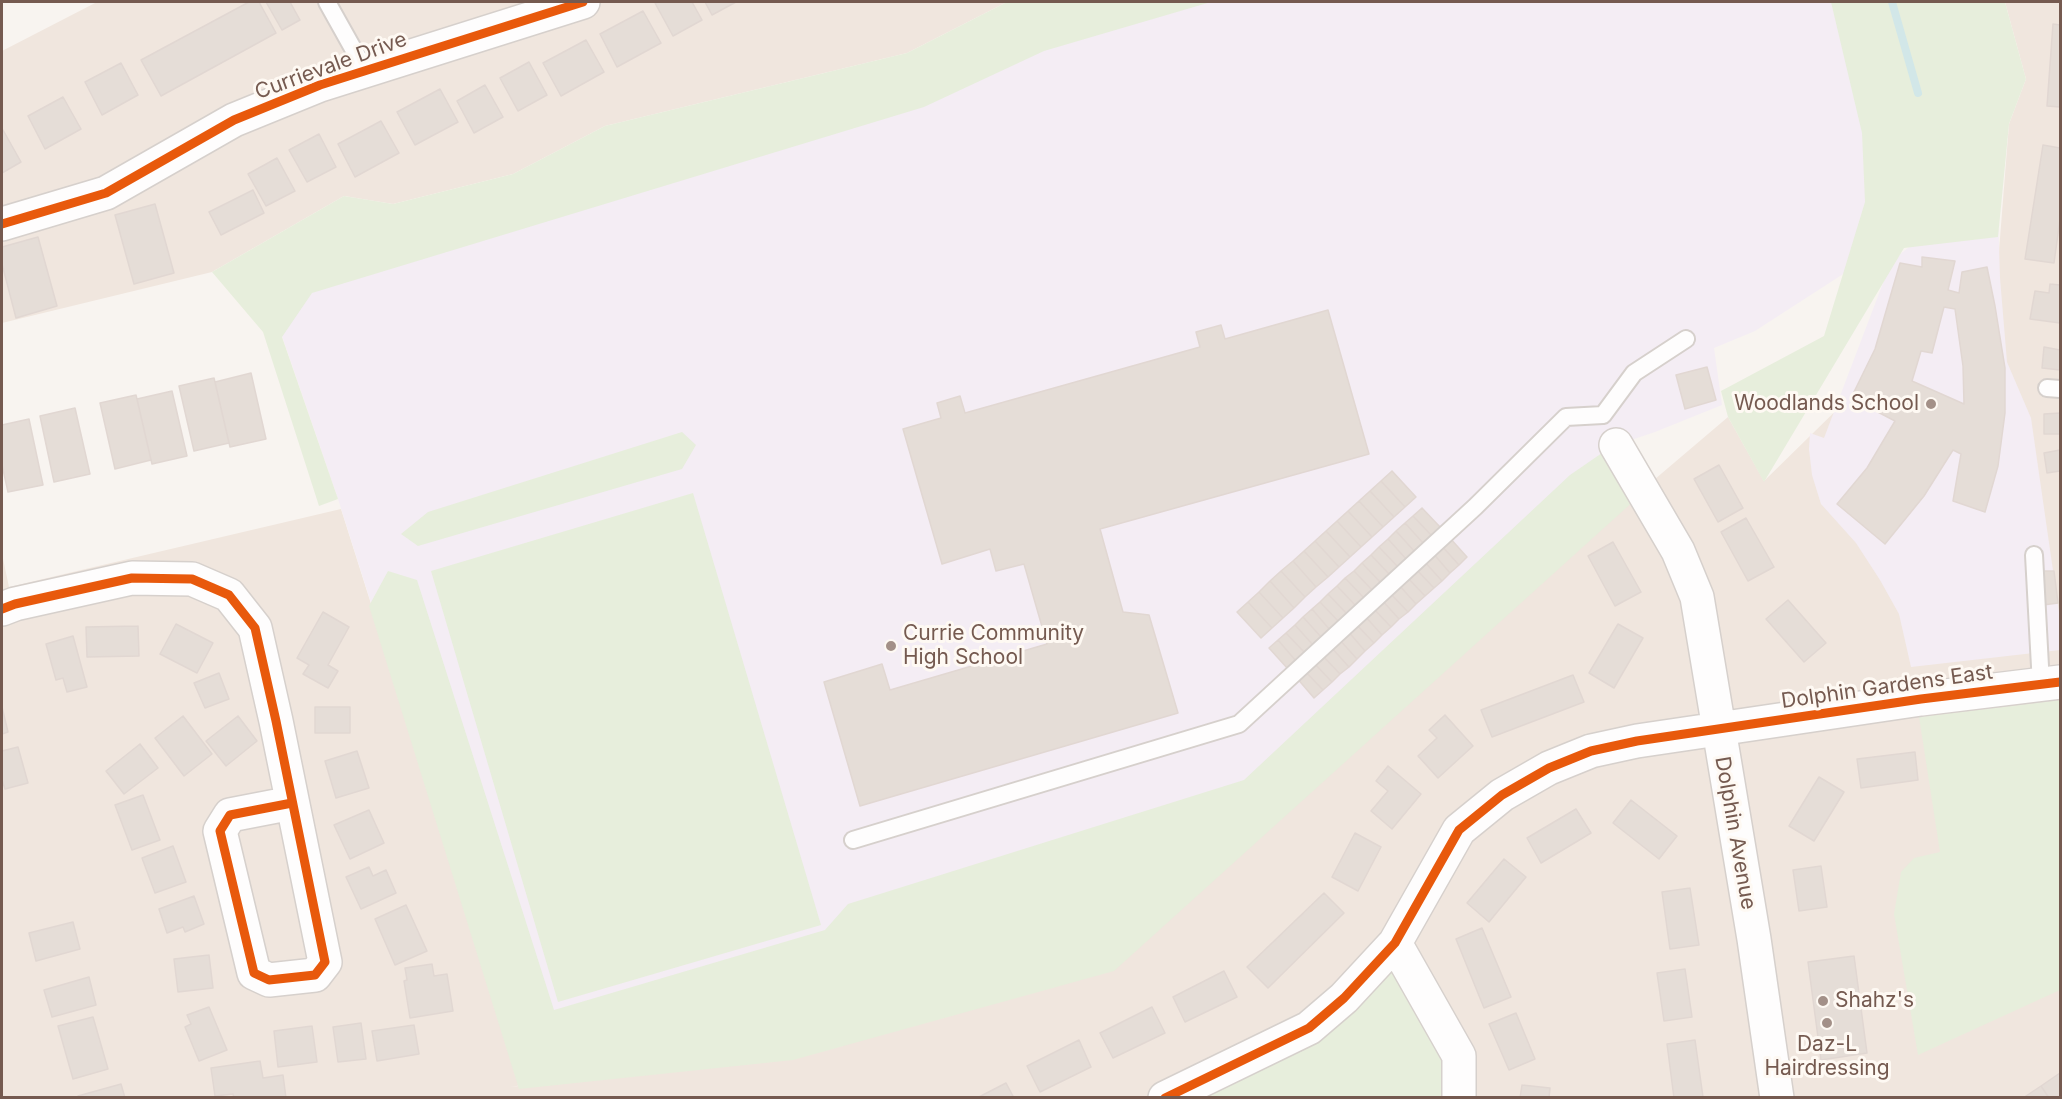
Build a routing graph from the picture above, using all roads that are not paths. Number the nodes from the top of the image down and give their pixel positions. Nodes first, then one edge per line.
1 (327, 2) edge
2 (583, 2) edge
3 (365, 70) junction
4 (2, 224) edge
5 (1686, 339) dead end
6 (1610, 430) junction
7 (2034, 555) dead end
8 (8, 606) edge
9 (2051, 684) edge
10 (1718, 729) junction
11 (292, 803) junction
12 (852, 840) dead end
13 (1395, 943) junction
14 (1165, 1098) edge
15 (1459, 1098) edge
16 (1777, 1098) edge

1 - 3 lane
2 - 3 street, Currievale Drive
3 - 4 street, Currievale Drive
5 - 6 lane
6 - 10 street, Dolphin Avenue
6 - 12 lane
7 - 9 lane
8 - 11 street
9 - 10 street, Dolphin Gardens East
10 - 13 street, Dolphin Gardens East
10 - 16 street, Dolphin Avenue
11 - 11 street
13 - 14 street, Dolphin Gardens East
13 - 15 street

